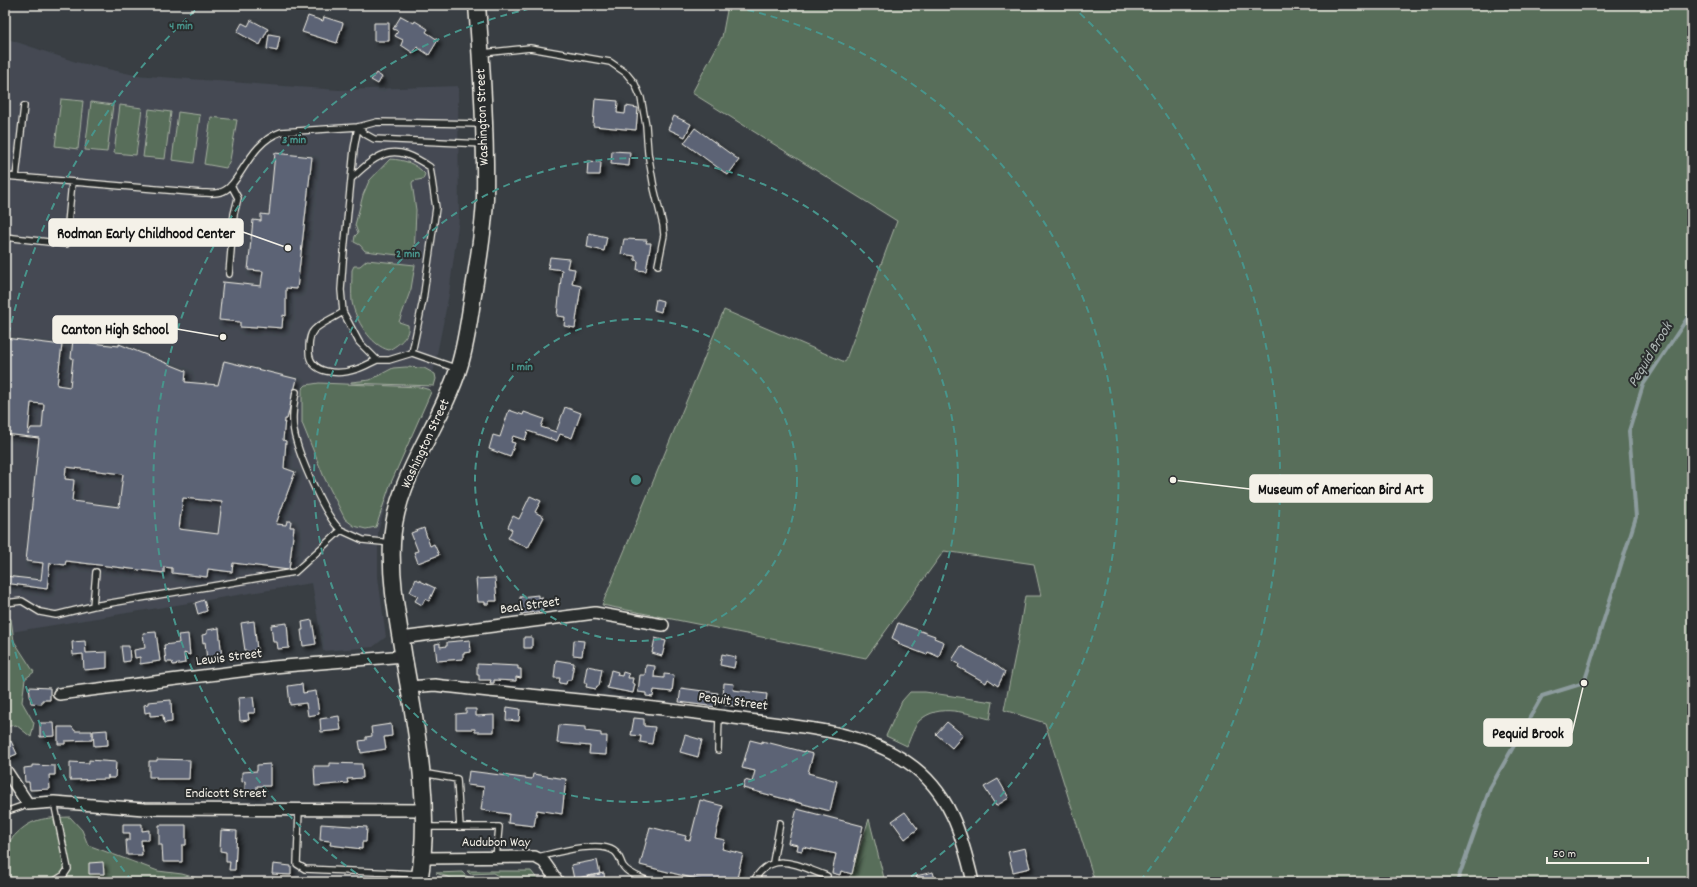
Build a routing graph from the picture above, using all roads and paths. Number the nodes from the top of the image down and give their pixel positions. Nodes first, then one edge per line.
1 (477, 5) edge
2 (480, 54) junction
3 (24, 106) dead end
4 (484, 124) junction
5 (358, 127) junction
6 (484, 144) junction
7 (5, 176) edge
8 (16, 177) junction
9 (352, 178) junction
10 (72, 182) junction
11 (232, 185) junction
12 (5, 237) edge
13 (658, 265) dead end
14 (229, 274) dead end
15 (343, 312) junction
16 (412, 353) junction
17 (377, 360) junction
18 (458, 370) junction
19 (296, 392) dead end
20 (341, 530) junction
21 (392, 543) junction
22 (96, 572) dead end
23 (5, 603) edge
24 (93, 606) junction
25 (662, 625) dead end
26 (400, 638) junction
27 (404, 656) junction
28 (409, 687) junction
29 (59, 694) dead end
30 (719, 716) junction
31 (718, 750) dead end
32 (5, 768) edge
33 (422, 773) junction
34 (54, 802) junction
35 (28, 804) junction
36 (299, 810) junction
37 (424, 810) junction
38 (5, 812) edge
39 (780, 823) dead end
40 (423, 827) junction
41 (460, 827) junction
42 (535, 857) junction
43 (496, 858) junction
44 (773, 862) junction
45 (420, 871) edge
46 (827, 876) dead end
47 (53, 882) edge
48 (558, 882) edge
49 (650, 882) edge
50 (753, 882) edge
51 (973, 882) edge

1 - 2 main road, Washington Street
2 - 4 main road, Washington Street
2 - 13 lane
3 - 8 lane
4 - 5 lane
4 - 6 main road, Washington Street
5 - 6 lane
5 - 9 lane
5 - 11 lane
6 - 18 main road, Washington Street
7 - 8 lane
8 - 10 lane
9 - 15 lane
9 - 16 lane
10 - 11 lane
10 - 12 lane
11 - 14 lane
15 - 17 lane
15 - 17 lane
16 - 17 lane
16 - 18 lane
18 - 21 main road, Washington Street
19 - 20 lane
20 - 21 lane
20 - 24 lane
21 - 26 main road, Washington Street
22 - 24 lane
23 - 24 lane
25 - 26 street, Beal Street
26 - 27 main road, Washington Street
27 - 28 main road, Washington Street
27 - 29 street, Lewis Street
28 - 30 street, Pequit Street
28 - 33 main road, Washington Street
30 - 31 lane
30 - 51 street, Pequit Street
32 - 35 street
33 - 37 main road, Washington Street
33 - 41 lane
34 - 35 street, Endicott Street
34 - 36 street, Endicott Street
34 - 47 lane
35 - 38 lane
36 - 37 street, Endicott Street
36 - 45 lane
37 - 40 main road, Washington Street
39 - 44 lane
40 - 41 lane
40 - 45 main road, Washington Street
41 - 43 lane
42 - 43 street, Audubon Way
42 - 48 street, Audubon Way
42 - 49 lane
43 - 45 street, Audubon Way
44 - 46 lane
44 - 50 lane

